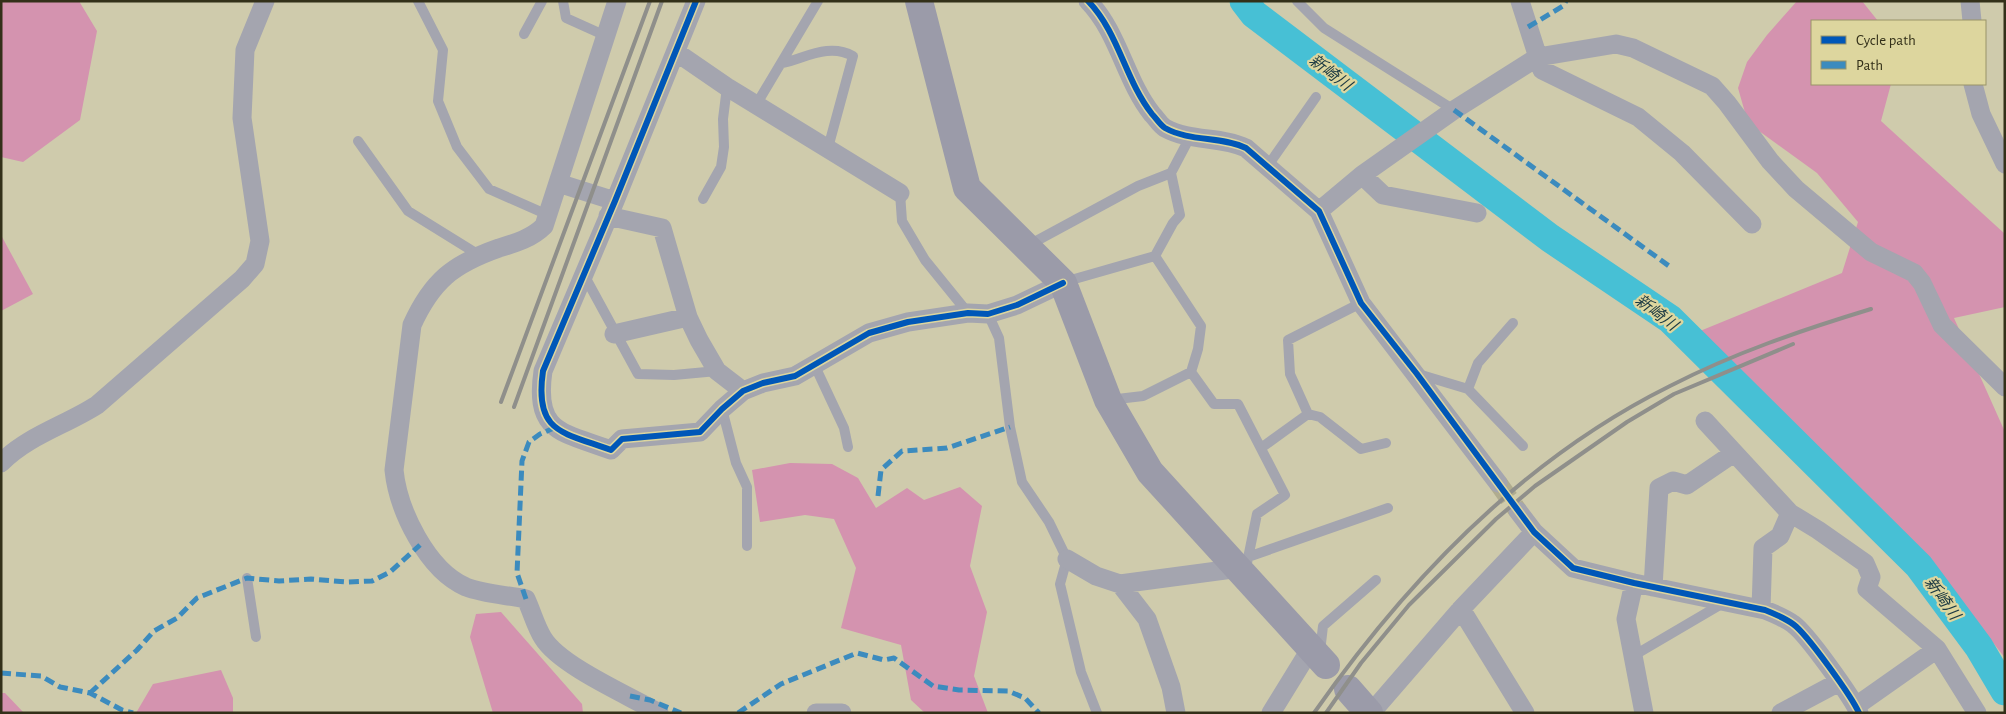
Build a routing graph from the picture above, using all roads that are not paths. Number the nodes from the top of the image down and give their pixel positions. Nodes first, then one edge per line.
1 (265, 1) edge
2 (418, 1) edge
3 (542, 1) edge
4 (564, 1) edge
5 (617, 1) edge
6 (696, 1) edge
7 (818, 1) edge
8 (919, 1) edge
9 (1088, 1) edge
10 (1296, 1) edge
11 (1520, 1) edge
12 (1970, 1) edge
13 (1972, 20) edge
14 (524, 34) dead end
15 (606, 36) junction
16 (676, 52) junction
17 (1538, 58) junction
18 (782, 63) junction
19 (1973, 85) edge
20 (727, 87) junction
21 (1316, 97) dead end
22 (756, 105) junction
23 (1448, 114) junction
24 (1190, 137) junction
25 (358, 141) dead end
26 (828, 148) junction
27 (2005, 164) edge
28 (1267, 167) junction
29 (1171, 173) junction
30 (1362, 175) junction
31 (558, 183) junction
32 (900, 193) joint
33 (703, 199) dead end
34 (612, 208) junction
35 (1319, 211) junction
36 (1477, 212) dead end
37 (548, 215) junction
38 (1752, 224) dead end
39 (1025, 247) junction
40 (479, 255) junction
41 (1155, 256) junction
42 (584, 274) junction
43 (1063, 283) junction
44 (1360, 302) junction
45 (968, 313) junction
46 (988, 314) junction
47 (688, 317) junction
48 (1513, 324) dead end
49 (614, 334) junction
50 (814, 364) junction
51 (717, 371) junction
52 (1191, 372) junction
53 (1417, 374) junction
54 (2005, 387) edge
55 (1468, 389) junction
56 (742, 391) junction
57 (1108, 400) junction
58 (722, 409) junction
59 (1308, 414) junction
60 (1705, 421) dead end
61 (1386, 443) dead end
62 (1523, 446) dead end
63 (848, 447) dead end
64 (1261, 448) junction
65 (1734, 453) junction
66 (1, 463) edge
67 (1498, 483) tunnel mouth
68 (1388, 508) dead end
69 (1518, 511) tunnel mouth
70 (1790, 513) junction
71 (1534, 532) junction
72 (747, 546) dead end
73 (1067, 559) junction
74 (1244, 563) junction
75 (247, 578) dead end
76 (1376, 580) dead end
77 (1634, 583) junction
78 (1120, 584) junction
79 (1653, 587) junction
80 (1726, 602) junction
81 (1461, 609) junction
82 (1761, 609) junction
83 (256, 637) dead end
84 (1937, 648) junction
85 (1633, 656) junction
86 (1319, 657) junction
87 (1839, 682) junction
88 (1348, 689) dead end
89 (1858, 709) edge
90 (660, 713) edge
91 (816, 713) edge
92 (842, 713) edge
93 (1097, 713) edge
94 (1176, 713) edge
95 (1271, 713) edge
96 (1370, 713) edge
97 (1525, 713) edge
98 (1644, 713) edge
99 (1781, 713) edge
100 (1977, 713) edge

1 - 66 street
2 - 37 lane
3 - 14 lane
4 - 15 lane
5 - 15 street
6 - 16 street
7 - 18 lane
8 - 39 street
9 - 24 street
10 - 23 lane
11 - 17 street
12 - 13 street
15 - 31 street
16 - 20 street
16 - 34 street
17 - 23 street
17 - 38 street
17 - 54 street
18 - 22 lane
18 - 26 lane
19 - 27 street
20 - 22 street
20 - 33 lane
21 - 28 lane
22 - 26 street
23 - 30 street
24 - 28 street
24 - 29 lane
25 - 40 lane
26 - 32 street
28 - 35 street
29 - 39 lane
29 - 41 lane
30 - 35 street
30 - 36 street
31 - 34 street
31 - 37 street
32 - 45 lane
34 - 42 street
34 - 47 street
35 - 44 street
37 - 40 street
39 - 43 street
40 - 90 street
41 - 43 lane
41 - 52 lane
42 - 49 lane
42 - 58 street
43 - 46 street
43 - 57 street
44 - 53 street
44 - 59 lane
45 - 46 street
45 - 50 street
46 - 73 lane
47 - 49 street
47 - 51 street
48 - 55 lane
49 - 51 lane
50 - 56 street
50 - 63 lane
51 - 56 street
52 - 57 lane
52 - 64 lane
53 - 55 lane
53 - 67 street
55 - 62 lane
56 - 58 street
57 - 74 street
58 - 72 lane
59 - 61 lane
59 - 64 lane
60 - 65 street
64 - 74 lane
65 - 70 street
65 - 79 street
68 - 74 lane
69 - 71 street
70 - 82 street
70 - 84 street
71 - 77 street
71 - 81 street
73 - 78 street
73 - 93 lane
74 - 78 street
74 - 86 street
75 - 83 lane
76 - 86 lane
77 - 79 street
77 - 85 street
78 - 94 street
79 - 80 street
80 - 82 street
80 - 85 lane
81 - 96 street
81 - 97 street
82 - 87 street
84 - 89 street
84 - 100 street
85 - 98 street
86 - 95 street
87 - 89 street
87 - 99 street
88 - 96 street
91 - 92 street

